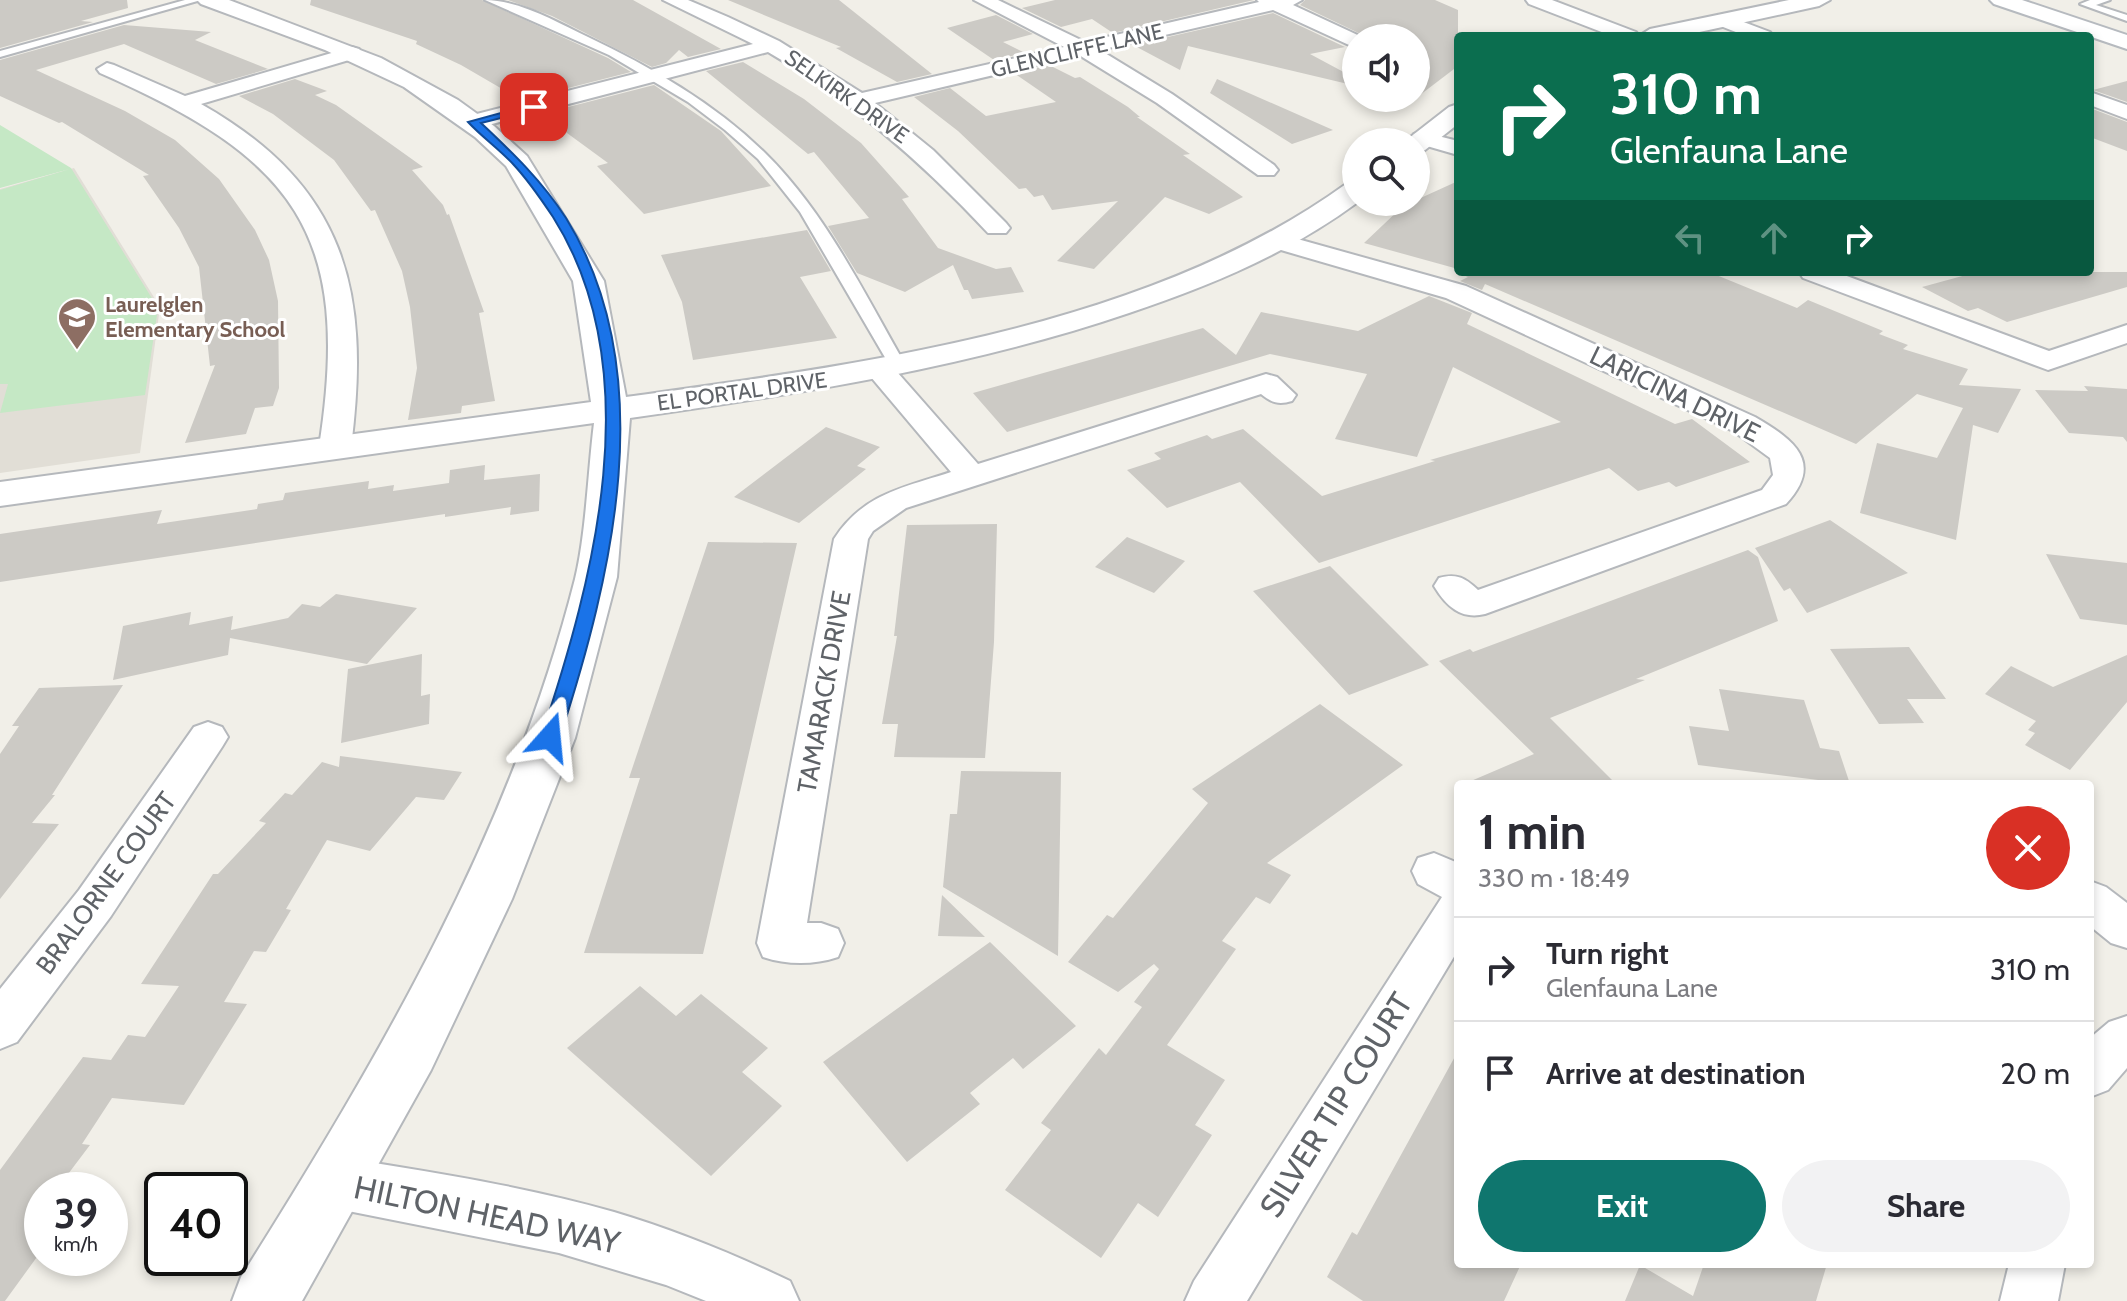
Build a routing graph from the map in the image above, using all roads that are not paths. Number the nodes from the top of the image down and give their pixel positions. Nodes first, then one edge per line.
1 (196, 0) edge
2 (208, 0) edge
3 (490, 0) edge
4 (672, 0) edge
5 (983, 0) edge
6 (1535, 0) edge
7 (1819, 0) edge
8 (2001, 0) edge
9 (2040, 0) edge
10 (2105, 0) edge
11 (1278, 1) edge
12 (2127, 18) edge
13 (1725, 21) junction
14 (2127, 28) edge
15 (1619, 32) edge
16 (1670, 32) edge
17 (1753, 32) edge
18 (1342, 34) edge
19 (2127, 42) edge
20 (772, 45) junction
21 (1083, 48) junction
22 (352, 53) junction
23 (0, 54) edge
24 (107, 69) dead end
25 (654, 76) junction
26 (860, 100) junction
27 (2094, 100) edge
28 (183, 103) junction
29 (2127, 112) edge
30 (1454, 115) edge
31 (473, 122) junction
32 (1430, 133) edge
33 (1430, 143) edge
34 (1454, 147) edge
35 (1266, 170) dead end
36 (1342, 199) edge
37 (997, 228) dead end
38 (1276, 241) junction
39 (1823, 276) edge
40 (2127, 334) edge
41 (889, 368) junction
42 (1281, 395) dead end
43 (613, 409) junction
44 (335, 447) junction
45 (971, 476) junction
46 (0, 494) edge
47 (1452, 586) dead end
48 (208, 737) dead end
49 (1450, 888) edge
50 (2094, 903) edge
51 (2127, 929) edge
52 (821, 943) dead end
53 (0, 1027) edge
54 (2127, 1038) edge
55 (2094, 1070) edge
56 (338, 1183) junction
57 (2036, 1268) edge
58 (265, 1301) edge
59 (770, 1301) edge
60 (1214, 1301) edge
61 (2029, 1301) edge

1 - 23 lane
2 - 22 street
3 - 25 lane
4 - 20 street, SELKIRK DRIVE
5 - 21 street
6 - 15 street
7 - 13 street
8 - 19 street
9 - 14 street
10 - 12 lane
11 - 18 street
11 - 21 street, GLENCLIFFE LANE
13 - 16 street
13 - 17 street
20 - 25 street
20 - 26 street, SELKIRK DRIVE
21 - 26 street, GLENCLIFFE LANE
21 - 35 street
22 - 28 street
22 - 31 street
24 - 28 street
25 - 31 street
25 - 41 lane
26 - 37 street, SELKIRK DRIVE
27 - 29 street
28 - 44 street
30 - 32 street
31 - 43 street
33 - 34 street
36 - 38 street, EL PORTAL DRIVE
38 - 41 street, EL PORTAL DRIVE
38 - 47 street, LARICINA DRIVE
39 - 40 street
41 - 43 street, EL PORTAL DRIVE
41 - 45 street
42 - 45 street, TAMARACK DRIVE
43 - 44 street, EL PORTAL DRIVE
43 - 56 street
44 - 46 street, EL PORTAL DRIVE
45 - 52 street, TAMARACK DRIVE
48 - 53 street, BRALORNE COURT
49 - 60 street, SILVER TIP COURT
50 - 51 street
54 - 55 street
56 - 58 street
56 - 59 street, HILTON HEAD WAY
57 - 61 street

